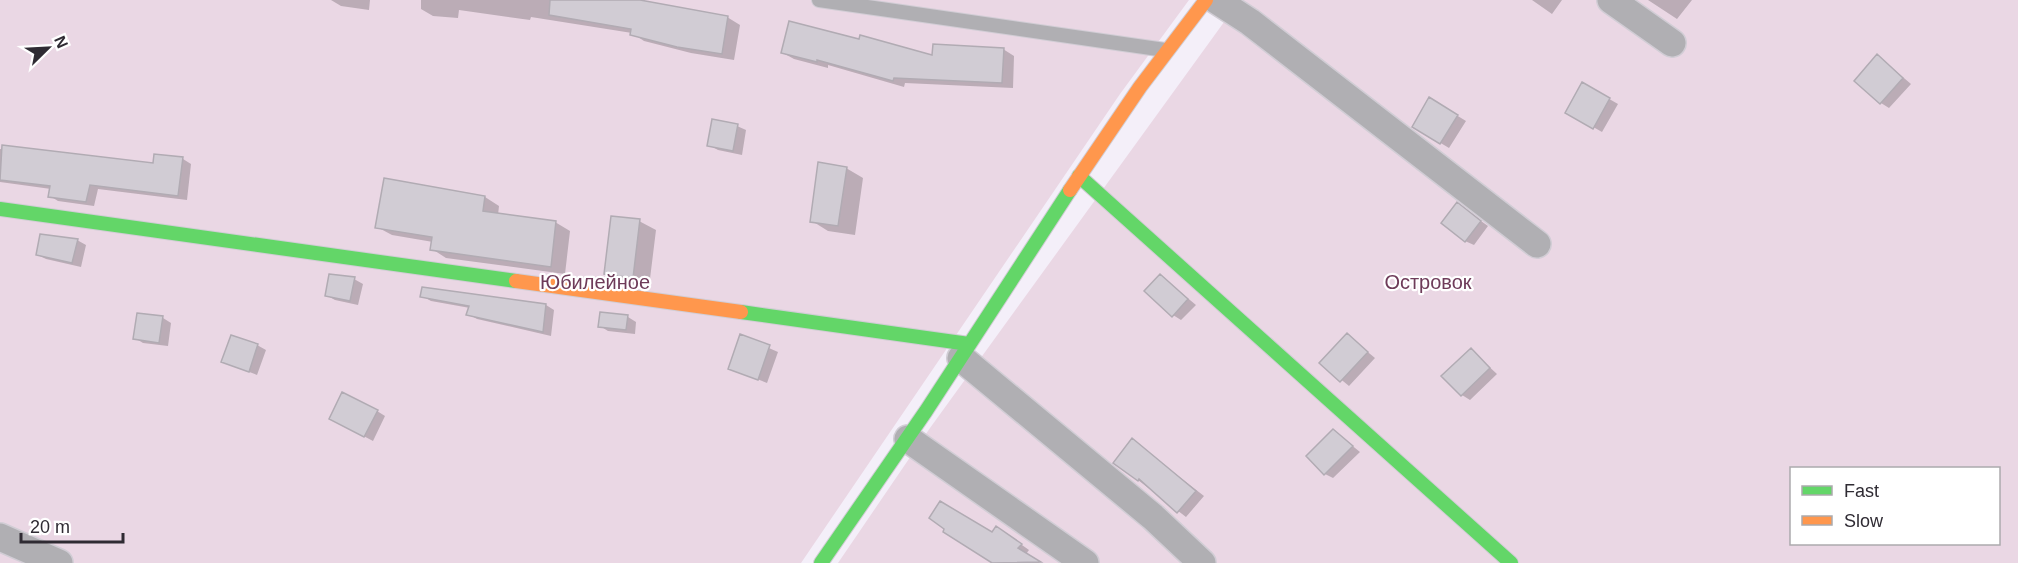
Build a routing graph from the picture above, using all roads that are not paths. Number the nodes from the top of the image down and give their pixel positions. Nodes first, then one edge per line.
1 (819, 0) edge
2 (1206, 0) edge
3 (1216, 0) edge
4 (1611, 0) edge
5 (1672, 43) dead end
6 (1166, 50) junction
7 (1079, 176) junction
8 (0, 209) edge
9 (1538, 244) dead end
10 (965, 351) junction
11 (908, 439) junction
12 (0, 537) edge
13 (59, 563) edge
14 (821, 563) edge
15 (1085, 563) edge
16 (1202, 563) edge
17 (1511, 563) edge

1 - 6 lane
2 - 6 street
3 - 9 street
4 - 5 street
6 - 7 street
7 - 10 street
7 - 17 street
8 - 10 street
10 - 11 street
10 - 16 street
11 - 14 street
11 - 15 street
12 - 13 street

